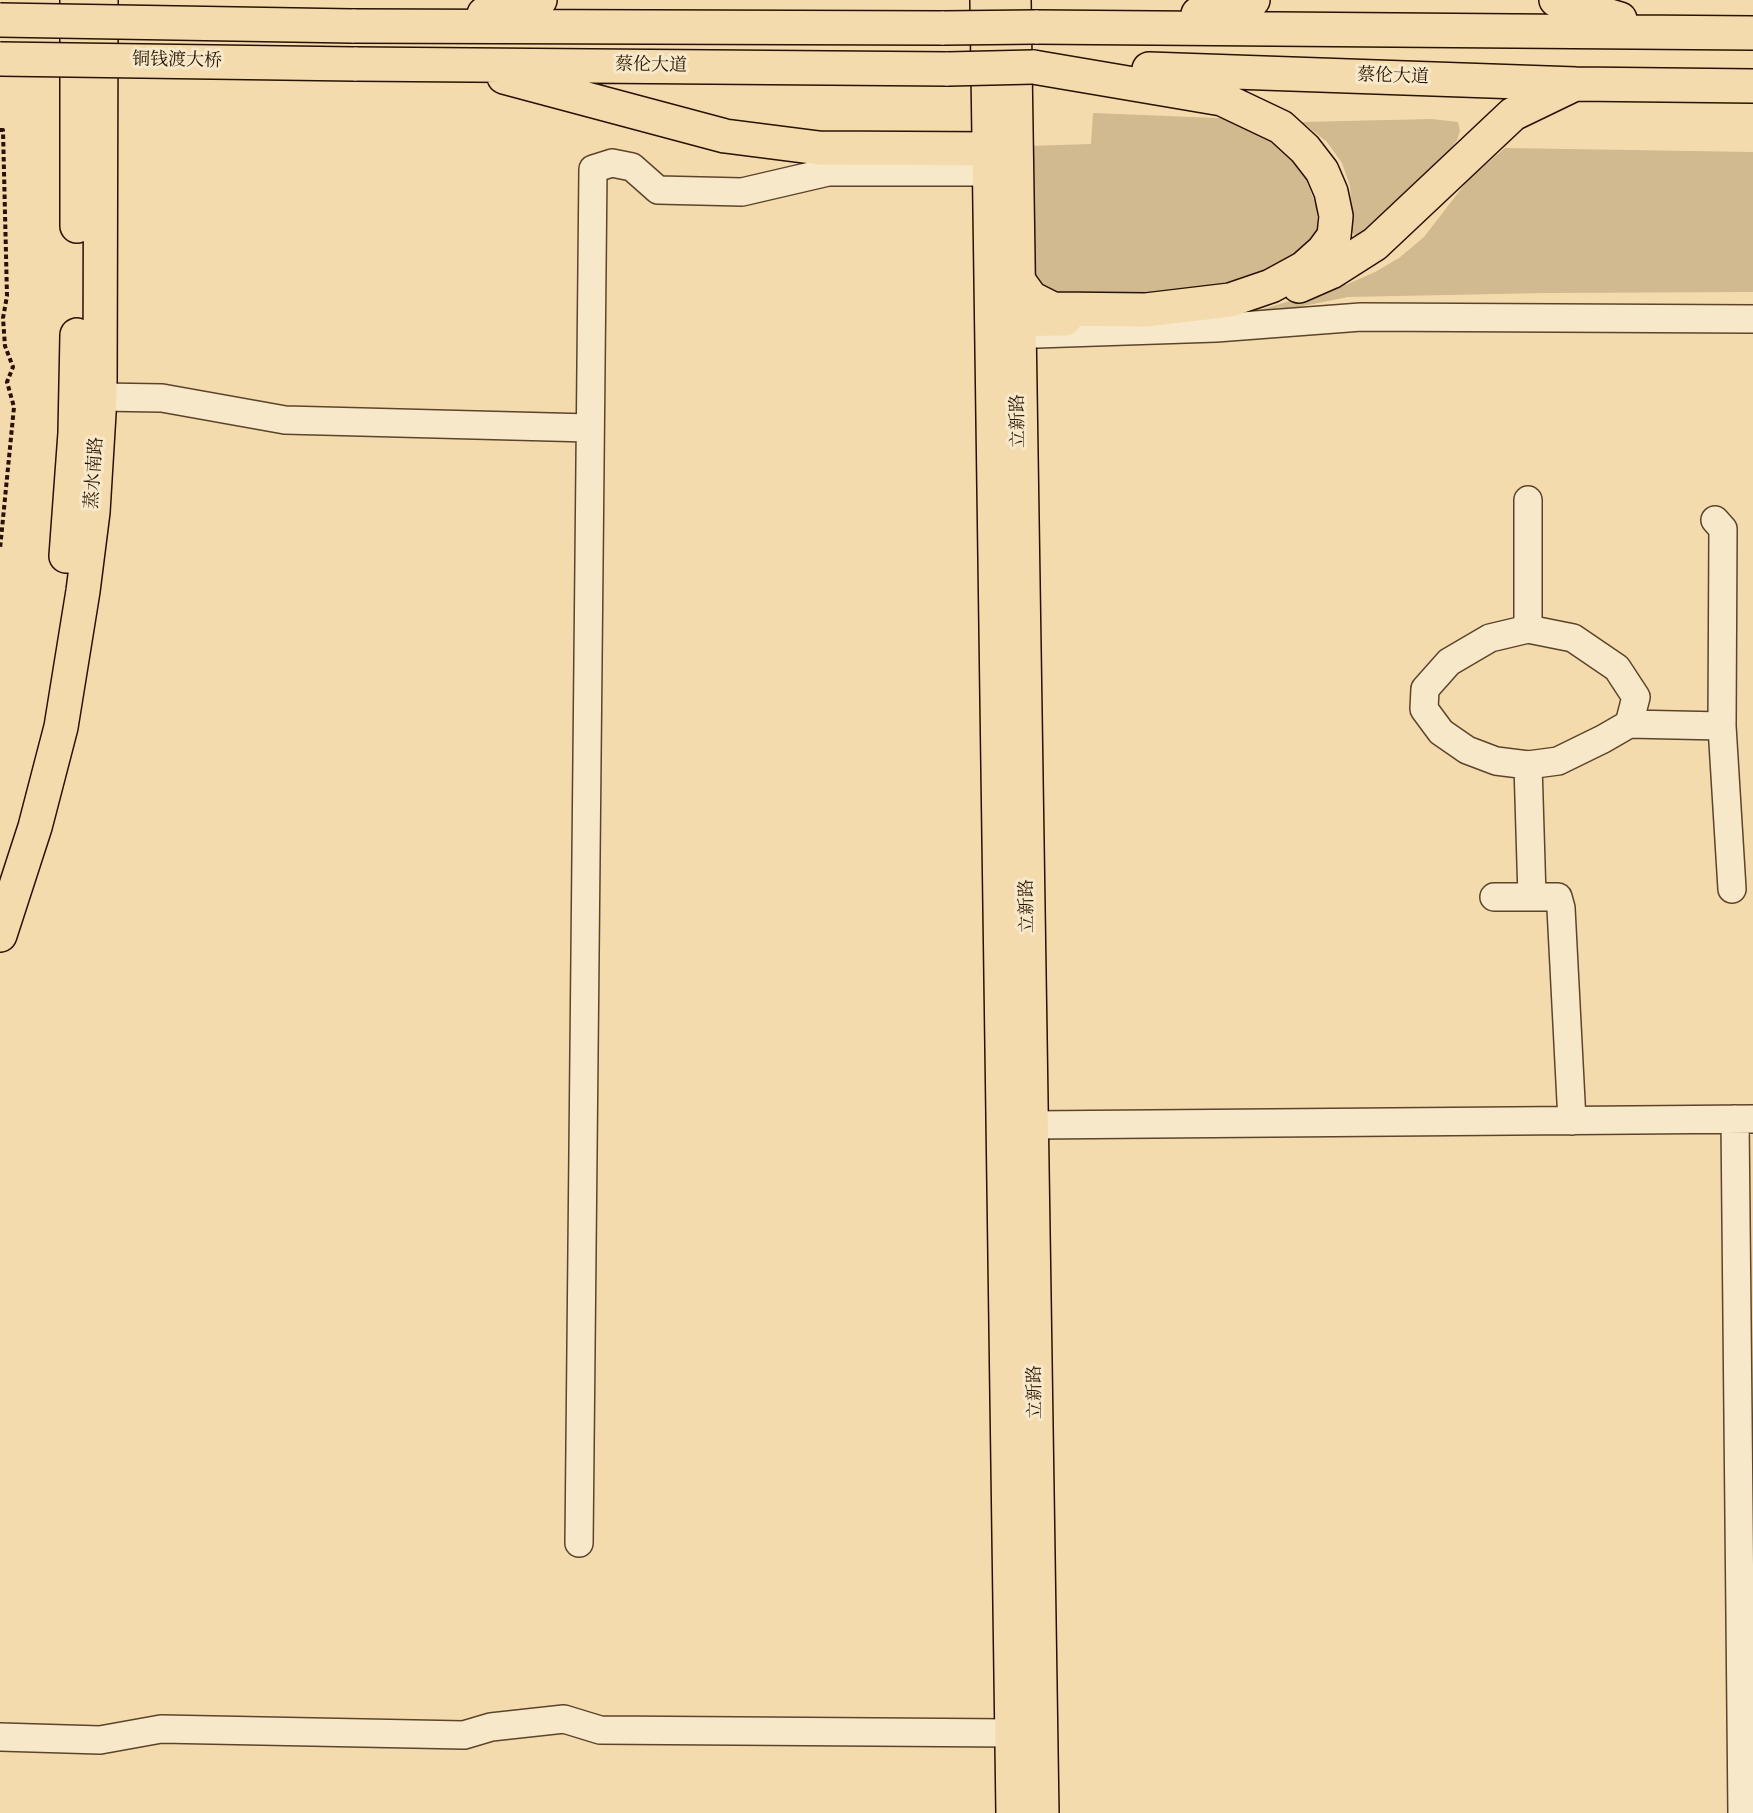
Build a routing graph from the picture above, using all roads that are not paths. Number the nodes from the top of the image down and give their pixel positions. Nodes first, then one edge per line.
1 (77, 0) edge
2 (101, 0) edge
3 (540, 0) edge
4 (987, 0) edge
5 (1014, 0) edge
6 (1253, 0) edge
7 (1556, 0) edge
8 (0, 20) edge
9 (431, 26) junction
10 (1035, 27) junction
11 (1662, 31) junction
12 (1753, 33) edge
13 (0, 59) edge
14 (354, 64) joint
15 (459, 64) junction
16 (1033, 67) junction
17 (1576, 84) junction
18 (1753, 86) edge
19 (990, 160) junction
20 (1018, 280) junction
21 (1753, 318) edge
22 (1009, 325) junction
23 (100, 397) junction
24 (589, 428) junction
25 (1528, 500) dead end
26 (1715, 520) dead end
27 (1528, 629) junction
28 (1629, 724) junction
29 (1722, 726) junction
30 (1528, 765) junction
31 (0, 877) edge
32 (1732, 889) dead end
33 (1494, 897) dead end
34 (1532, 897) junction
35 (0, 935) edge
36 (1744, 1119) edge
37 (1572, 1120) junction
38 (1032, 1125) junction
39 (579, 1543) dead end
40 (1011, 1733) junction
41 (8, 1741) edge
42 (1012, 1813) edge
43 (1042, 1813) edge
44 (1742, 1813) edge

1 - 31 main road, 蒸水南路
2 - 23 main road, 蒸水南路
3 - 9 main road
4 - 19 main road, 立新路
5 - 20 main road, 立新路
6 - 10 main road
7 - 11 main road
8 - 9 main road, bridge
9 - 10 main road, bridge
10 - 11 main road
11 - 12 main road
13 - 14 main road, 铜钱渡大桥, bridge
14 - 15 main road, 蔡伦大道
15 - 16 main road, 蔡伦大道, bridge
15 - 19 main road
16 - 17 main road, 蔡伦大道
16 - 20 main road
17 - 18 main road, 蔡伦大道
17 - 22 main road
19 - 22 main road, 立新路
19 - 24 street
20 - 22 main road, 立新路
21 - 22 street
22 - 38 main road, 立新路
22 - 40 main road, 立新路
23 - 24 street
23 - 35 main road, 蒸水南路
24 - 39 street
25 - 27 street
26 - 29 street
27 - 28 street
27 - 30 street
28 - 29 street
28 - 30 street
29 - 32 street
30 - 34 street
33 - 34 street
34 - 37 street
36 - 37 street
36 - 44 street
37 - 38 street
38 - 43 main road, 立新路
40 - 41 street
40 - 42 main road, 立新路

